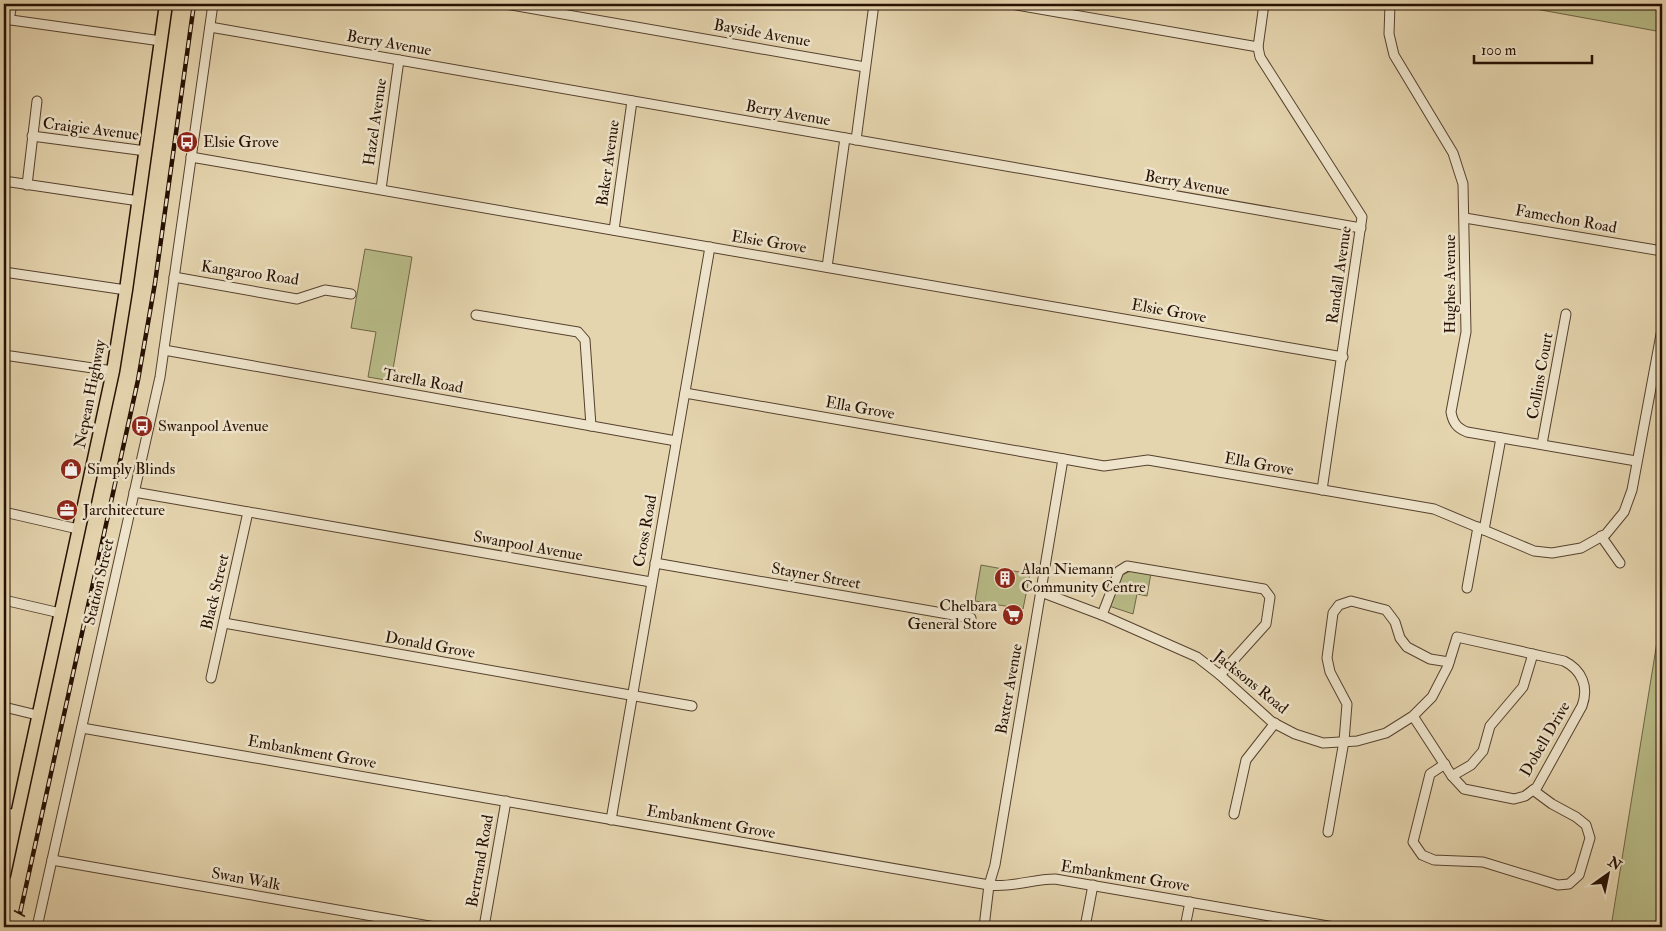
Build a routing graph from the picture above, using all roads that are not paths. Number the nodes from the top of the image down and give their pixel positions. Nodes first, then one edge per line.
1 (12, 4) edge
2 (166, 4) edge
3 (213, 4) edge
4 (505, 4) edge
5 (874, 4) edge
6 (1011, 4) edge
7 (1264, 4) edge
8 (1390, 4) edge
9 (6, 20) edge
10 (210, 27) junction
11 (161, 41) junction
12 (1258, 47) junction
13 (399, 60) junction
14 (865, 67) junction
15 (36, 101) dead end
16 (632, 101) junction
17 (32, 136) junction
18 (845, 138) junction
19 (856, 140) junction
20 (146, 151) junction
21 (191, 156) junction
22 (4, 181) edge
23 (27, 185) junction
24 (381, 189) junction
25 (139, 200) junction
26 (1465, 218) junction
27 (1361, 228) junction
28 (614, 230) junction
29 (710, 247) junction
30 (1662, 251) edge
31 (827, 266) junction
32 (4, 272) edge
33 (174, 277) junction
34 (126, 290) junction
35 (351, 294) dead end
36 (1566, 314) dead end
37 (476, 315) dead end
38 (1662, 329) edge
39 (164, 350) junction
40 (4, 355) edge
41 (1343, 356) junction
42 (113, 371) junction
43 (685, 393) junction
44 (591, 426) junction
45 (1501, 438) junction
46 (676, 440) junction
47 (1542, 444) junction
48 (1063, 459) junction
49 (1636, 462) junction
50 (1322, 490) junction
51 (134, 492) junction
52 (4, 512) edge
53 (248, 512) junction
54 (78, 529) junction
55 (1481, 529) junction
56 (1601, 536) junction
57 (1620, 563) dead end
58 (655, 564) junction
59 (651, 582) junction
60 (1467, 588) dead end
61 (1040, 595) junction
62 (4, 600) edge
63 (60, 613) junction
64 (1102, 615) junction
65 (971, 618) dead end
66 (224, 623) junction
67 (1457, 637) joint
68 (1533, 654) junction
69 (1449, 662) junction
70 (1220, 675) junction
71 (211, 678) dead end
72 (632, 695) junction
73 (692, 706) dead end
74 (4, 707) edge
75 (37, 715) junction
76 (1413, 716) junction
77 (1275, 723) junction
78 (82, 728) junction
79 (1344, 742) junction
80 (1445, 764) junction
81 (1452, 776) junction
82 (1533, 790) junction
83 (506, 801) junction
84 (10, 814) edge
85 (1234, 814) dead end
86 (611, 820) junction
87 (1328, 832) dead end
88 (52, 860) junction
89 (4, 875) edge
90 (1093, 885) junction
91 (991, 886) junction
92 (1190, 902) junction
93 (1287, 923) edge
94 (37, 927) edge
95 (435, 927) edge
96 (484, 927) edge
97 (984, 927) edge
98 (1085, 927) edge
99 (1185, 927) edge
100 (1334, 927) edge

1 - 9 street
2 - 11 highway, Nepean Highway
3 - 10 street, Station Street
4 - 14 street, Bayside Avenue
5 - 14 street
6 - 12 street
7 - 12 street
8 - 26 street, Hughes Avenue
9 - 11 street
10 - 13 street, Berry Avenue
10 - 21 street, Station Street
11 - 20 highway, Nepean Highway
12 - 27 street, Randall Avenue
13 - 16 street, Berry Avenue
13 - 24 street, Hazel Avenue
14 - 19 street
15 - 17 street
16 - 18 street, Berry Avenue
16 - 28 street, Baker Avenue
17 - 20 street, Craigie Avenue
17 - 23 street
18 - 19 street, Berry Avenue
18 - 31 street
19 - 27 street, Berry Avenue
20 - 25 highway, Nepean Highway
21 - 24 street, Elsie Grove
21 - 33 street, Station Street
22 - 23 street
23 - 25 street
24 - 28 street, Elsie Grove
25 - 34 highway, Nepean Highway
26 - 30 street, Famechon Road
26 - 45 street, Hughes Avenue
27 - 41 street, Randall Avenue
28 - 29 street, Elsie Grove
29 - 31 street, Elsie Grove
29 - 43 street, Cross Road
31 - 41 street, Elsie Grove
32 - 34 street
33 - 35 street, Kangaroo Road
33 - 39 street, Station Street
34 - 42 highway, Nepean Highway
36 - 47 street, Collins Court
37 - 44 street
38 - 49 street, Ella Grove
39 - 44 street, Tarella Road
39 - 51 street, Station Street
40 - 42 street
41 - 50 street, Randall Avenue
42 - 54 highway, Nepean Highway
43 - 46 street, Cross Road
43 - 48 street, Ella Grove
44 - 46 street, Tarella Road
45 - 47 street, Hughes Avenue
45 - 55 street
46 - 58 street, Cross Road
47 - 49 street, Hughes Avenue
48 - 50 street, Ella Grove
48 - 61 street, Baxter Avenue
49 - 56 street, Ella Grove
50 - 55 street, Ella Grove
51 - 53 street, Swanpool Avenue
51 - 78 street, Station Street
52 - 54 street
53 - 59 street, Swanpool Avenue
53 - 66 street, Black Street
54 - 63 highway, Nepean Highway
55 - 56 street, Ella Grove
55 - 60 street
56 - 57 street
58 - 59 street, Cross Road
58 - 65 street, Stayner Street
59 - 72 street, Cross Road
61 - 64 street, Jacksons Road
61 - 91 street, Baxter Avenue
62 - 63 street
63 - 75 highway, Nepean Highway
64 - 70 street, Jacksons Road
64 - 70 street
66 - 71 street, Black Street
66 - 72 street, Donald Grove
67 - 68 street, Dobell Drive
67 - 69 street, Jacksons Road
68 - 81 street
68 - 82 street, Dobell Drive
69 - 76 street, Jacksons Road
69 - 79 street
70 - 77 street, Jacksons Road
72 - 73 street, Donald Grove
72 - 86 street, Cross Road
74 - 75 street
75 - 84 highway, Nepean Highway
76 - 79 street, Jacksons Road
76 - 80 street, Dobell Drive
77 - 79 street, Jacksons Road
77 - 85 street
78 - 83 street, Embankment Grove
78 - 88 street, Station Street
79 - 87 street
80 - 81 street, Dobell Drive
80 - 82 street
81 - 82 street, Dobell Drive
83 - 86 street, Embankment Grove
83 - 96 street, Bertrand Road
84 - 89 highway, Nepean Highway
86 - 91 street, Embankment Grove
88 - 94 street, Station Street
88 - 95 street, Swan Walk
90 - 91 street, Embankment Grove
90 - 92 street, Embankment Grove
90 - 98 street
91 - 97 street, Baxter Avenue
92 - 93 street, Embankment Grove
92 - 99 street
93 - 100 street, Embankment Grove

